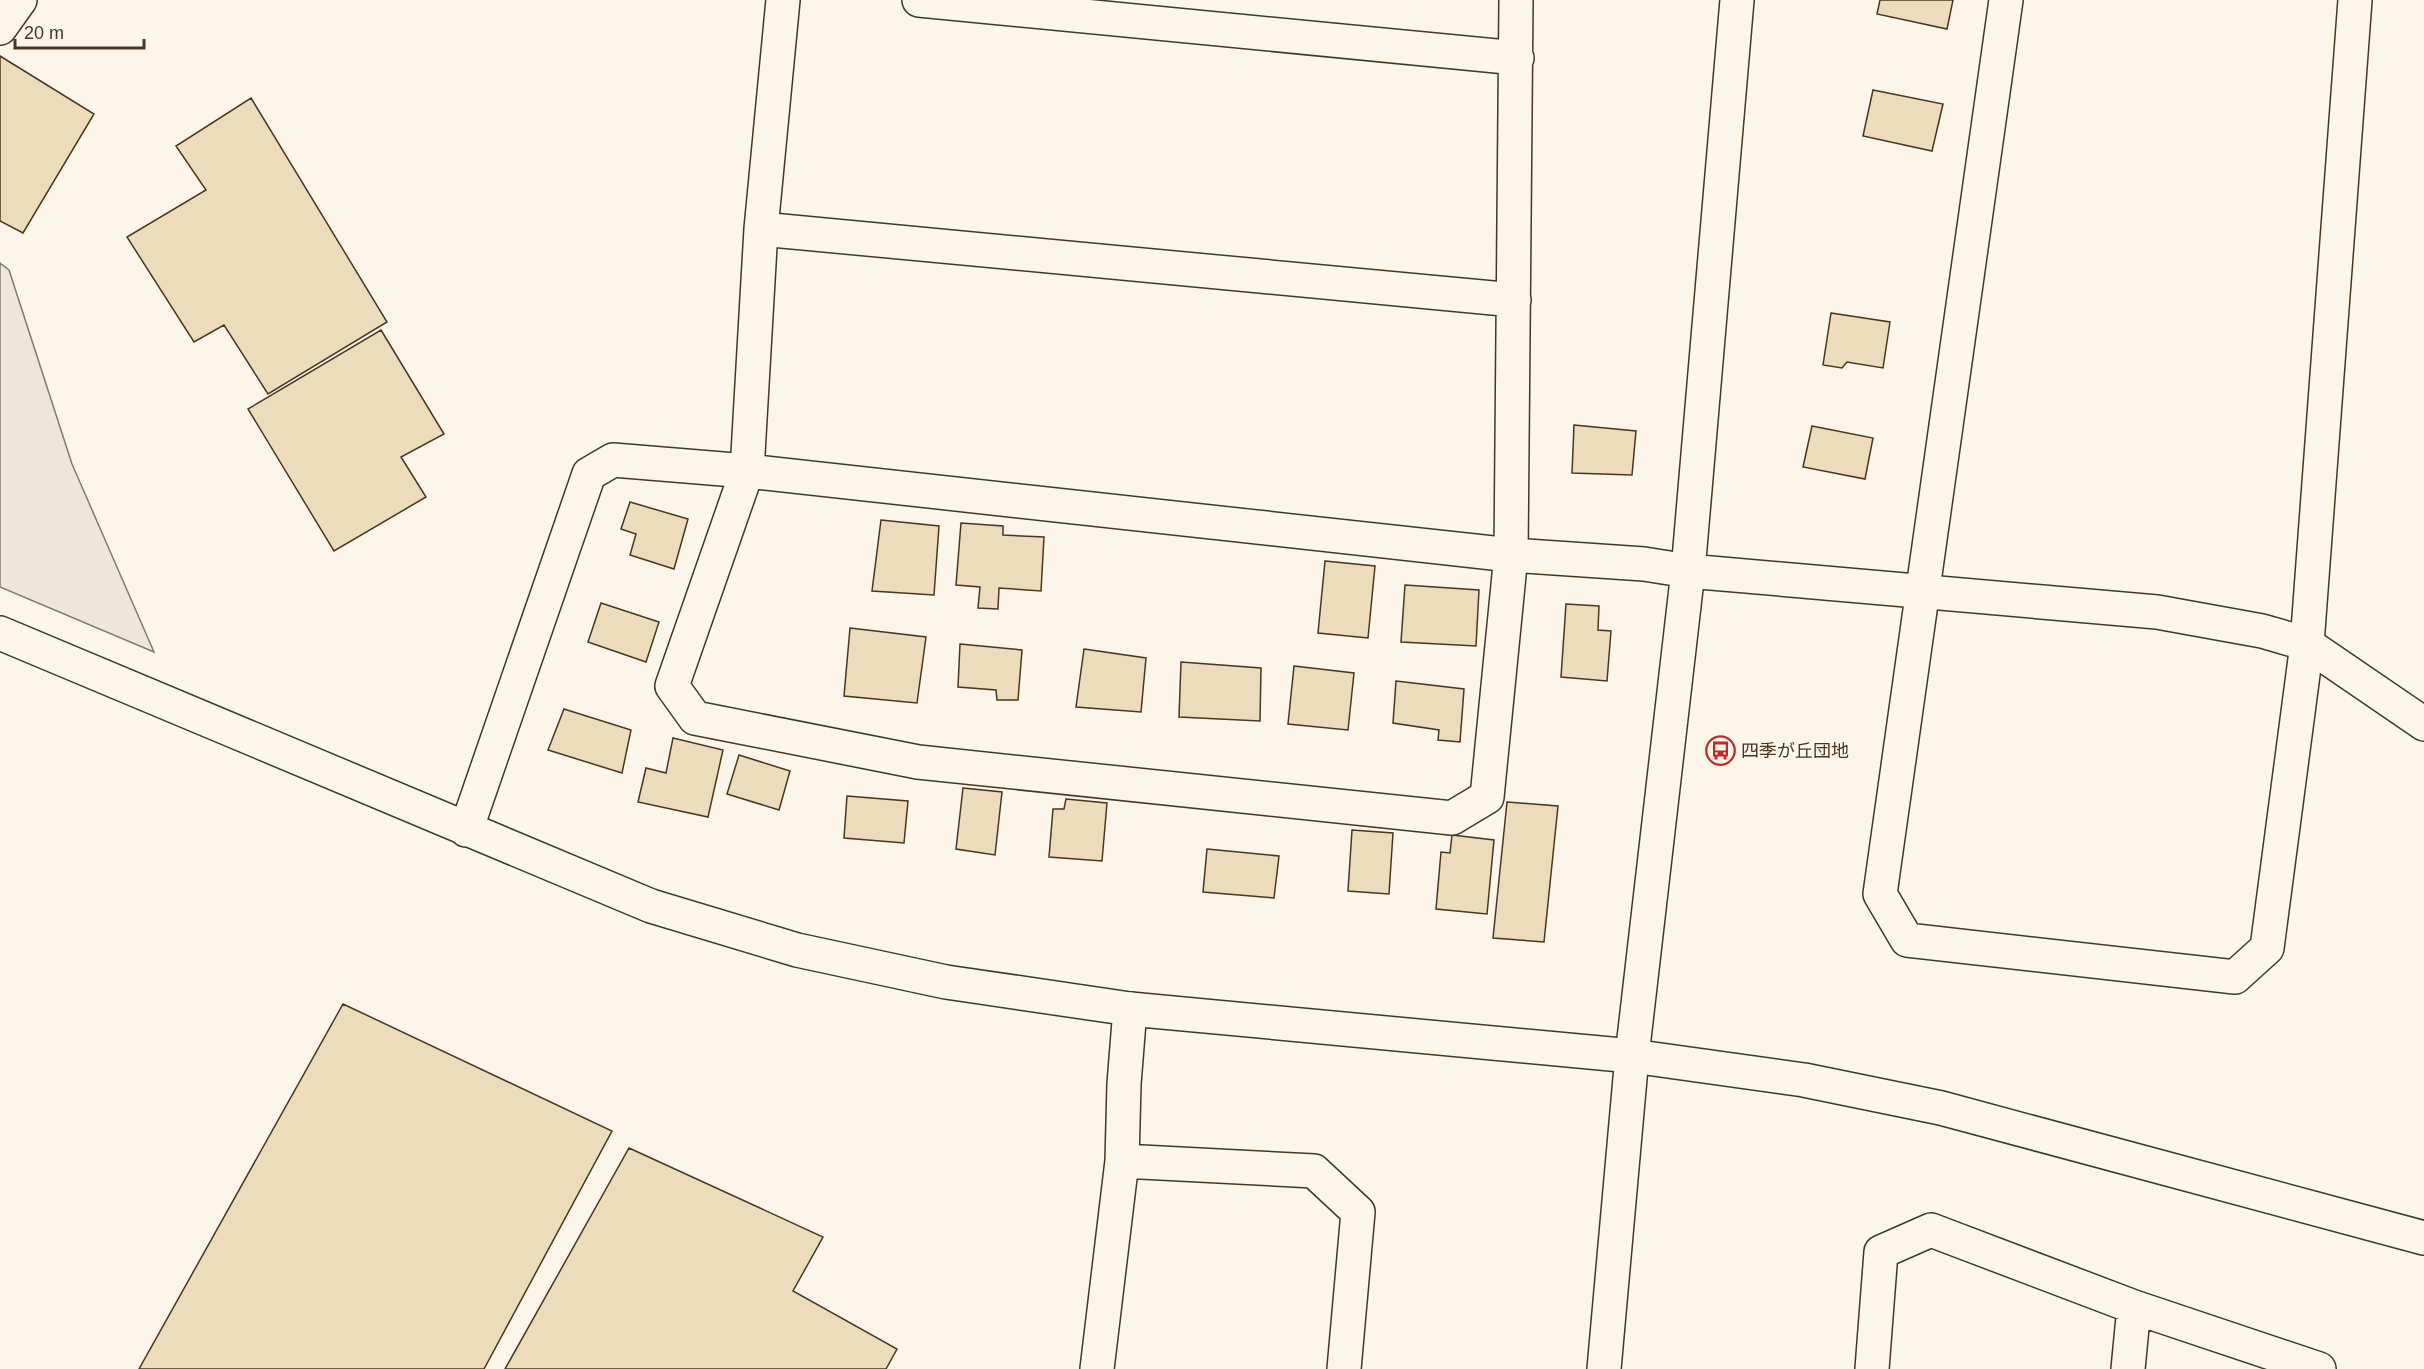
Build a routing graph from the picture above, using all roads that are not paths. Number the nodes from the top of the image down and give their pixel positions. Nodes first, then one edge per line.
1 (20, 0) edge
2 (783, 0) edge
3 (919, 0) edge
4 (1516, 0) edge
5 (1737, 0) edge
6 (2006, 0) edge
7 (2355, 0) edge
8 (0, 28) edge
9 (1517, 58) junction
10 (761, 229) junction
11 (1514, 300) junction
12 (747, 471) junction
13 (1511, 555) junction
14 (1688, 571) junction
15 (1924, 591) junction
16 (0, 633) edge
17 (2307, 644) junction
18 (2424, 724) edge
19 (466, 830) junction
20 (1130, 1009) junction
21 (1632, 1056) junction
22 (1122, 1161) junction
23 (2424, 1238) edge
24 (2134, 1307) junction
25 (1096, 1369) edge
26 (1344, 1369) edge
27 (1604, 1369) edge
28 (1872, 1369) edge
29 (2128, 1369) edge
30 (2319, 1369) edge

1 - 8 street
2 - 10 street
3 - 9 street
4 - 9 street
5 - 14 street
6 - 15 street
7 - 17 street
9 - 11 street
10 - 11 street
10 - 12 street
11 - 13 street
12 - 13 street
12 - 13 street
12 - 19 street
13 - 14 street
14 - 15 street
14 - 21 street
15 - 17 street
15 - 17 street
16 - 19 street
17 - 18 street
19 - 20 street
20 - 21 street
20 - 22 street
21 - 23 street
21 - 27 street
22 - 25 street
22 - 26 street
24 - 28 street
24 - 29 street
24 - 30 street

